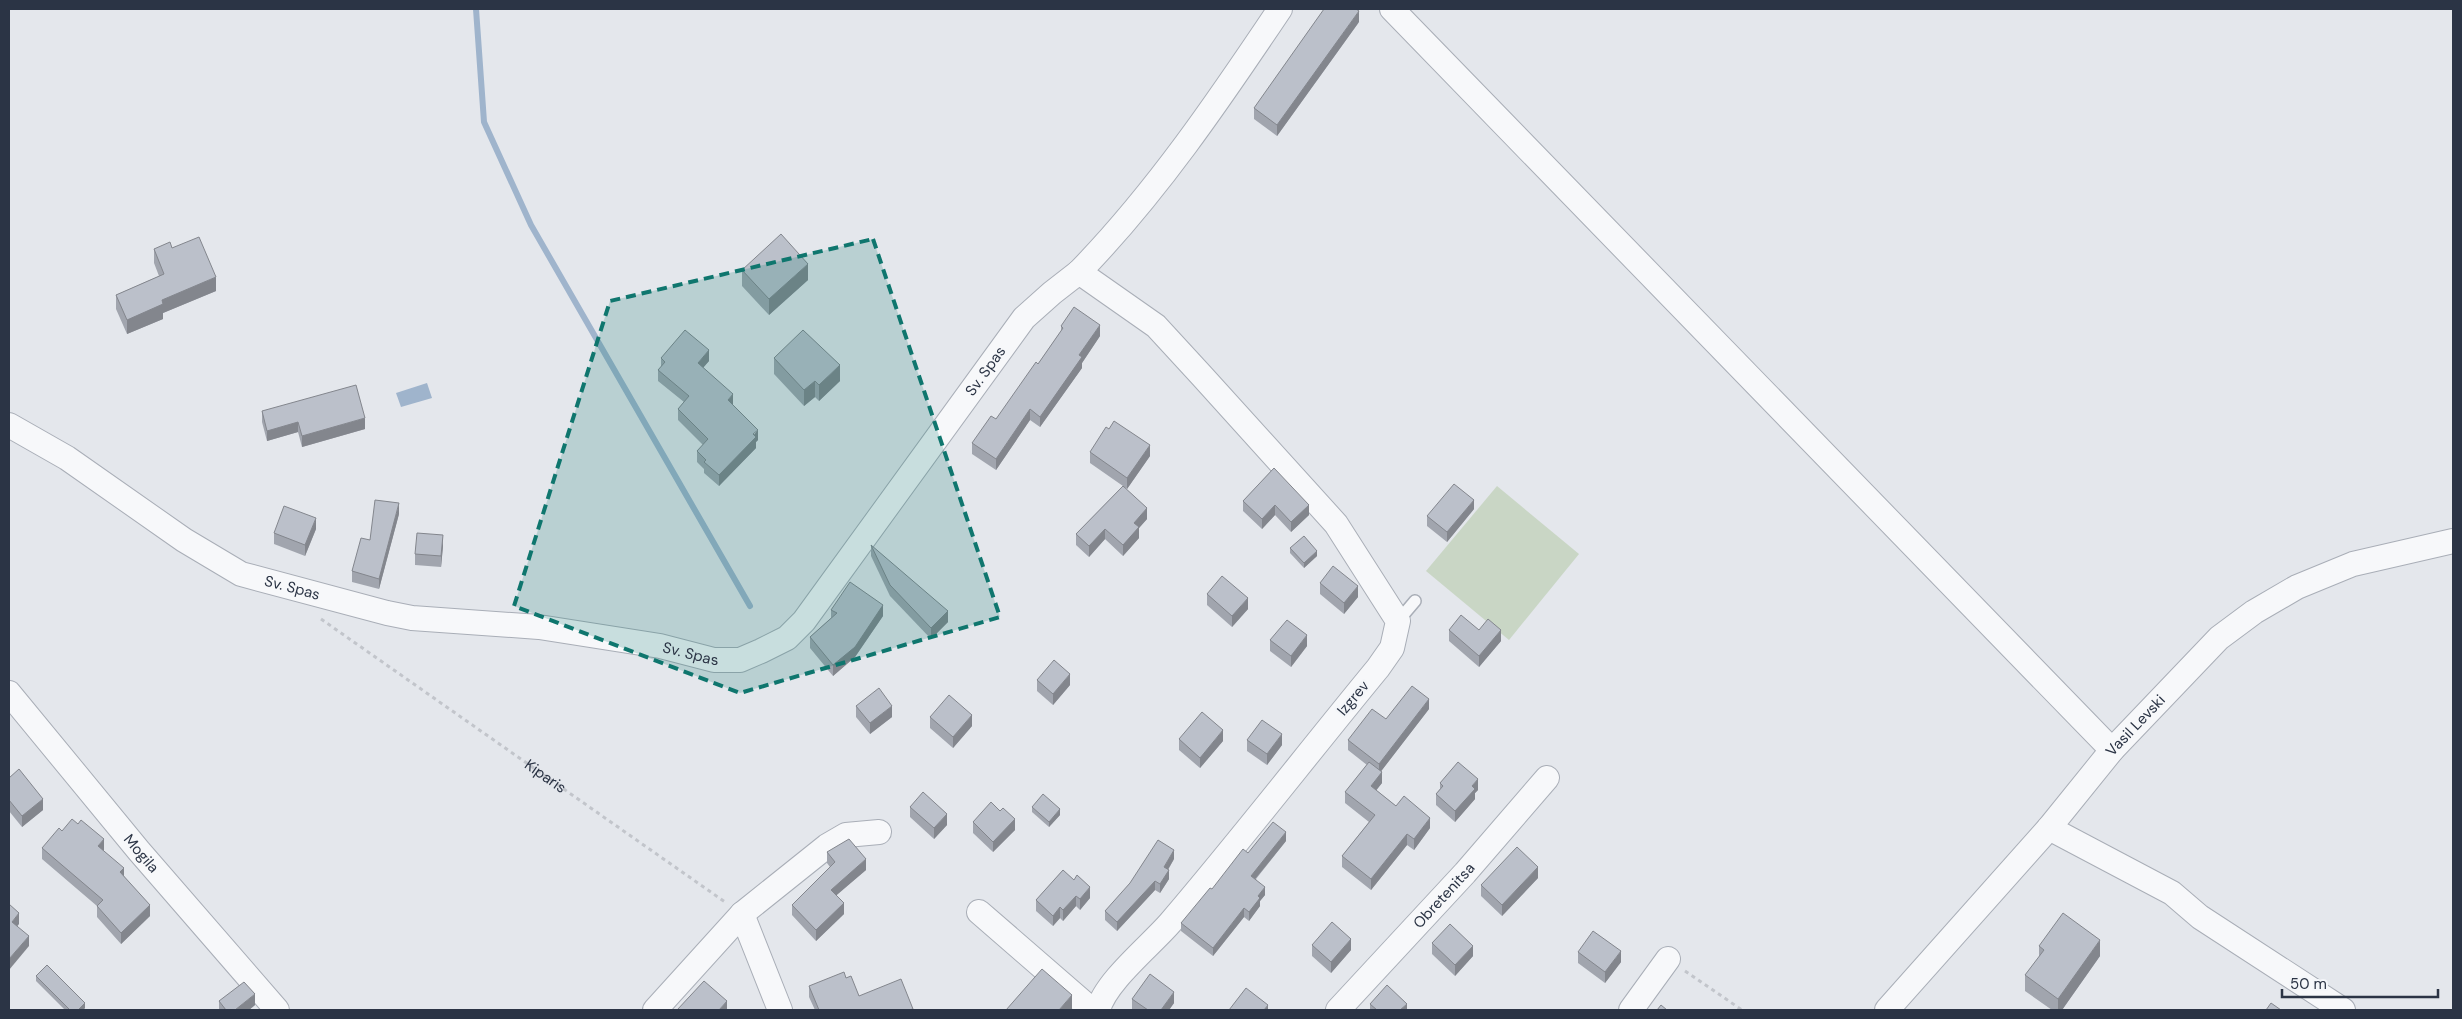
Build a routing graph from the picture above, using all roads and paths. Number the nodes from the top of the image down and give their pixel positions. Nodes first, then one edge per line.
1 (1280, 9) edge
2 (1392, 9) edge
3 (1079, 272) junction
4 (9, 425) edge
5 (2453, 541) edge
6 (1414, 601) dead end
7 (312, 613) dead end
8 (1398, 621) junction
9 (9, 692) edge
10 (2112, 750) junction
11 (1547, 778) dead end
12 (2049, 828) junction
13 (879, 832) dead end
14 (979, 912) dead end
15 (742, 914) junction
16 (1668, 959) joint
17 (278, 1010) edge
18 (655, 1010) edge
19 (780, 1010) edge
20 (1092, 1010) edge
21 (1098, 1010) edge
22 (1338, 1010) edge
23 (1631, 1010) edge
24 (1742, 1010) edge
25 (1887, 1010) edge
26 (2343, 1010) edge

1 - 3 street, Sv. Spas
2 - 10 street
3 - 4 street, Sv. Spas
3 - 8 street
5 - 10 street, Vasil Levski
6 - 8 lane
7 - 15 path, Kiparis
8 - 21 street, Izgrev
9 - 17 street, Mogila
10 - 12 street, Vasil Levski
11 - 22 street, Obretenitsa
12 - 25 street, Vasil Levski
12 - 26 street
13 - 15 street
14 - 20 street
15 - 18 street
15 - 19 street
16 - 23 street
16 - 24 path

